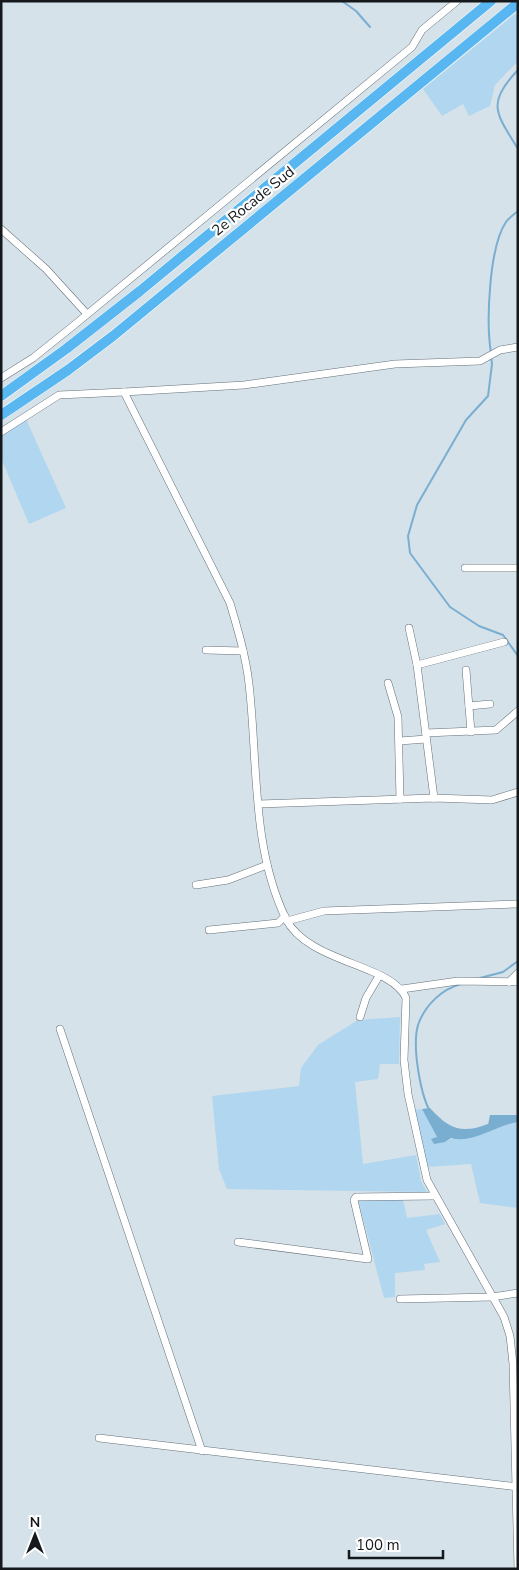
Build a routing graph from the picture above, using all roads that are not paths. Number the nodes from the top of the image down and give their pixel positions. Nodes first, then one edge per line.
1 (457, 1) edge
2 (491, 1) edge
3 (518, 3) edge
4 (1, 229) edge
5 (87, 314) junction
6 (518, 347) edge
7 (1, 378) edge
8 (124, 392) junction
9 (1, 396) edge
10 (1, 415) edge
11 (1, 432) edge
12 (465, 568) dead end
13 (518, 568) edge
14 (408, 628) dead end
15 (504, 642) dead end
16 (206, 650) dead end
17 (243, 651) junction
18 (417, 665) junction
19 (466, 670) dead end
20 (388, 683) dead end
21 (490, 704) dead end
22 (470, 706) junction
23 (518, 711) edge
24 (472, 732) junction
25 (426, 736) junction
26 (400, 741) junction
27 (518, 792) edge
28 (434, 798) junction
29 (400, 799) junction
30 (259, 804) junction
31 (267, 865) junction
32 (196, 885) dead end
33 (518, 904) edge
34 (286, 918) junction
35 (209, 930) dead end
36 (518, 973) edge
37 (379, 976) junction
38 (509, 982) junction
39 (518, 982) edge
40 (402, 989) junction
41 (360, 1017) dead end
42 (60, 1029) dead end
43 (434, 1196) junction
44 (238, 1242) dead end
45 (518, 1293) edge
46 (492, 1297) junction
47 (400, 1299) dead end
48 (98, 1438) dead end
49 (202, 1451) junction
50 (517, 1487) edge
51 (518, 1569) edge

1 - 5 street
2 - 9 highway, 2e Rocade Sud
3 - 10 highway, 2e Rocade Sud
4 - 5 street
5 - 7 street
6 - 8 street
8 - 11 street
8 - 17 street
12 - 13 street
14 - 18 street
15 - 18 street
16 - 17 street
17 - 30 street
18 - 25 street
19 - 22 street
20 - 26 street
21 - 22 street
22 - 24 street
23 - 24 street
24 - 25 street
25 - 26 street
25 - 28 street
26 - 29 street
27 - 28 street
28 - 29 street
29 - 30 street
30 - 31 street
31 - 32 street
31 - 34 street
33 - 34 street
34 - 35 street
34 - 37 street
36 - 38 street
37 - 40 street
37 - 41 street
38 - 39 street
38 - 40 street
40 - 43 street
42 - 49 street
43 - 44 street
43 - 46 street
45 - 46 street
46 - 47 street
46 - 50 street
48 - 49 street
49 - 50 street
50 - 51 street

